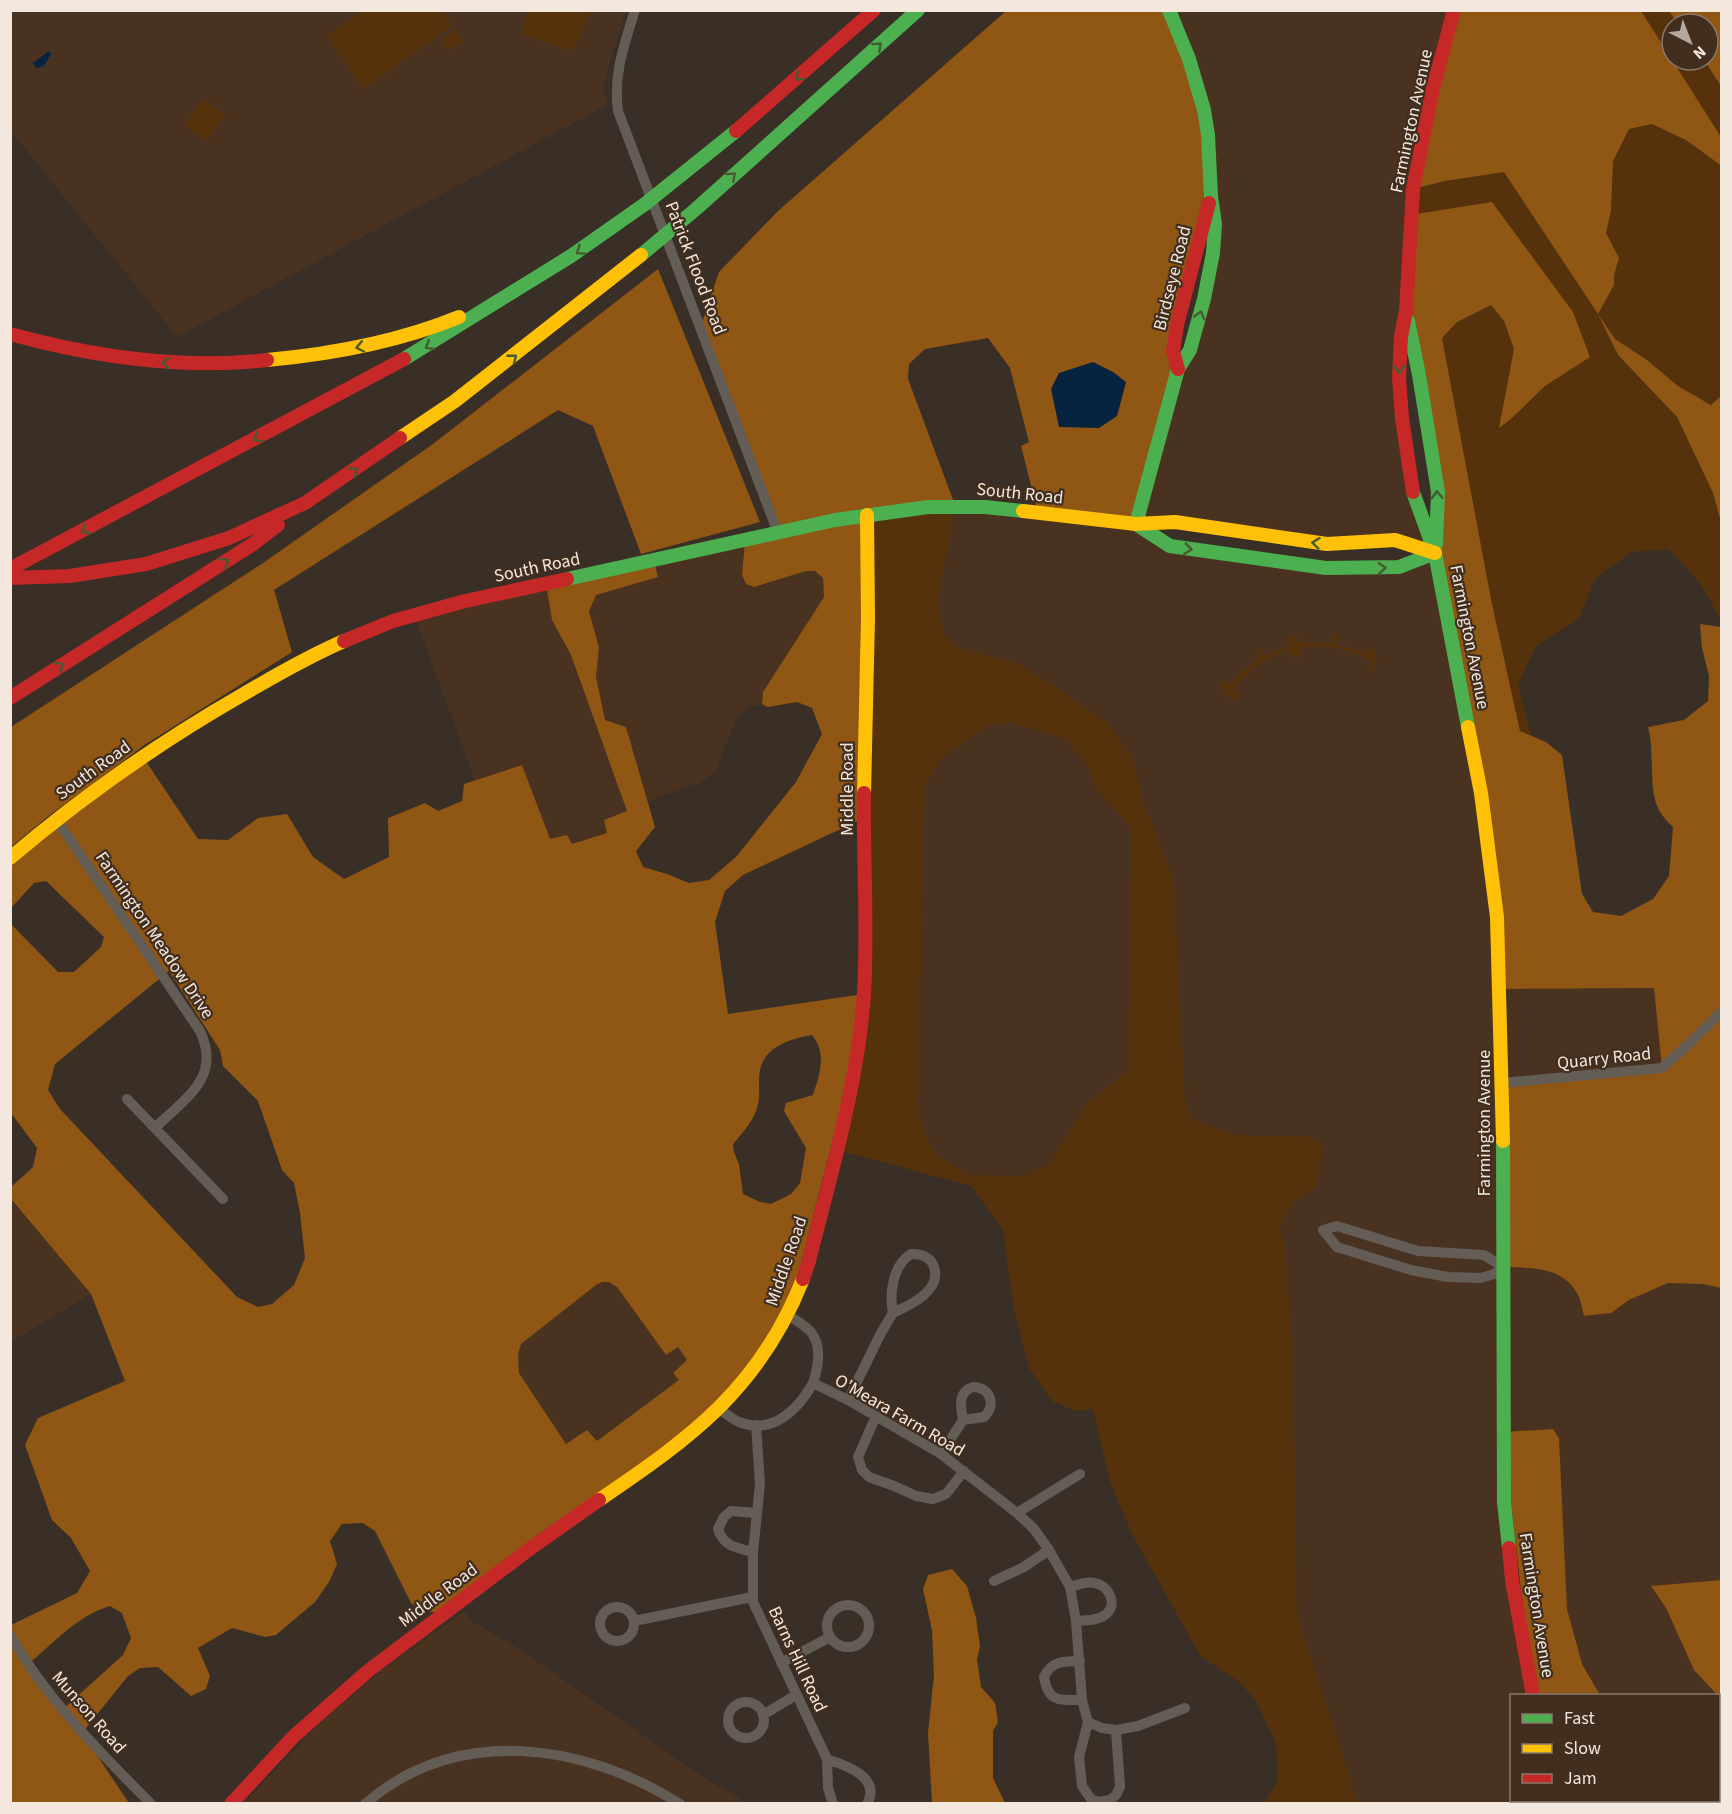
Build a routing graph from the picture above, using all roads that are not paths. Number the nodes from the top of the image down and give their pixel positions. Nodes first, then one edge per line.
1 (635, 10) edge
2 (874, 10) edge
3 (918, 10) edge
4 (1169, 10) edge
5 (1454, 10) edge
6 (1211, 196) junction
7 (514, 292) junction
8 (1406, 311) junction
9 (10, 334) edge
10 (1178, 369) junction
11 (305, 503) junction
12 (867, 515) junction
13 (1136, 524) junction
14 (778, 533) junction
15 (1436, 553) junction
16 (13, 575) edge
17 (10, 698) edge
18 (57, 819) junction
19 (10, 858) edge
20 (1722, 1011) edge
21 (1503, 1083) junction
22 (127, 1099) dead end
23 (154, 1128) junction
24 (223, 1199) dead end
25 (1503, 1267) junction
26 (893, 1313) junction
27 (788, 1315) junction
28 (813, 1383) junction
29 (848, 1400) junction
30 (719, 1409) junction
31 (876, 1416) junction
32 (963, 1420) dead end
33 (756, 1425) junction
34 (941, 1454) junction
35 (964, 1471) junction
36 (1080, 1474) dead end
37 (1017, 1513) junction
38 (757, 1514) junction
39 (1049, 1550) junction
40 (753, 1552) junction
41 (994, 1581) dead end
42 (1070, 1587) junction
43 (752, 1597) junction
44 (634, 1621) dead end
45 (1076, 1621) junction
46 (10, 1635) edge
47 (830, 1637) junction
48 (1080, 1661) junction
49 (781, 1663) junction
50 (1533, 1694) edge
51 (796, 1695) junction
52 (1082, 1700) junction
53 (1185, 1708) dead end
54 (763, 1715) dead end
55 (1088, 1722) junction
56 (1116, 1730) junction
57 (827, 1759) junction
58 (151, 1803) edge
59 (231, 1803) edge
60 (365, 1803) edge
61 (680, 1803) edge
62 (833, 1803) edge
63 (867, 1803) edge

1 - 14 street, Patrick Flood Road
2 -> 7 main road
11 -> 3 main road
4 - 6 main road, Birdseye Road
5 - 8 main road, Farmington Avenue
6 - 10 main road, Birdseye Road
10 -> 6 main road, Birdseye Road
7 -> 9 main road
7 -> 16 main road
15 -> 8 main road, Farmington Avenue
8 -> 15 main road, Farmington Avenue
10 - 13 main road, Birdseye Road
11 - 16 main road
17 -> 11 main road
12 - 13 main road, South Road
12 - 14 main road, South Road
12 - 27 main road, Middle Road
15 -> 13 main road, South Road
13 -> 15 main road, South Road
14 - 18 main road, South Road
15 - 21 main road, Farmington Avenue
18 - 19 main road, South Road
18 - 23 street, Farmington Meadow Drive
20 - 21 street, Quarry Road
21 - 25 main road, Farmington Avenue
22 - 23 street
23 - 24 street
25 - 25 street
25 - 50 main road, Farmington Avenue
26 - 26 street
26 - 29 street
27 - 28 street, O'Meara Farm Road
27 - 30 main road, Middle Road
28 - 29 street, O'Meara Farm Road
28 - 33 street, O'Meara Farm Road
29 - 31 street, O'Meara Farm Road
30 - 33 street
30 - 59 main road, Middle Road
31 - 34 street, O'Meara Farm Road
31 - 35 street
32 - 34 street
33 - 38 street, Barns Hill Road
34 - 35 street, O'Meara Farm Road
35 - 37 street, O'Meara Farm Road
36 - 37 street
37 - 39 street, O'Meara Farm Road
38 - 40 street, Barns Hill Road
38 - 40 street
39 - 41 street
39 - 42 street, O'Meara Farm Road
40 - 43 street, Barns Hill Road
42 - 45 street, O'Meara Farm Road
42 - 45 street
43 - 44 street
43 - 49 street, Barns Hill Road
45 - 48 street, O'Meara Farm Road
46 - 58 street, Munson Road
47 - 47 street
47 - 49 street
48 - 52 street, O'Meara Farm Road
48 - 52 street
49 - 51 street, Barns Hill Road
51 - 54 street
51 - 57 street, Barns Hill Road
52 - 55 street, O'Meara Farm Road
53 - 56 street
55 - 56 street
55 - 56 street
57 - 62 street, Barns Hill Road
57 - 63 street
60 - 61 street

